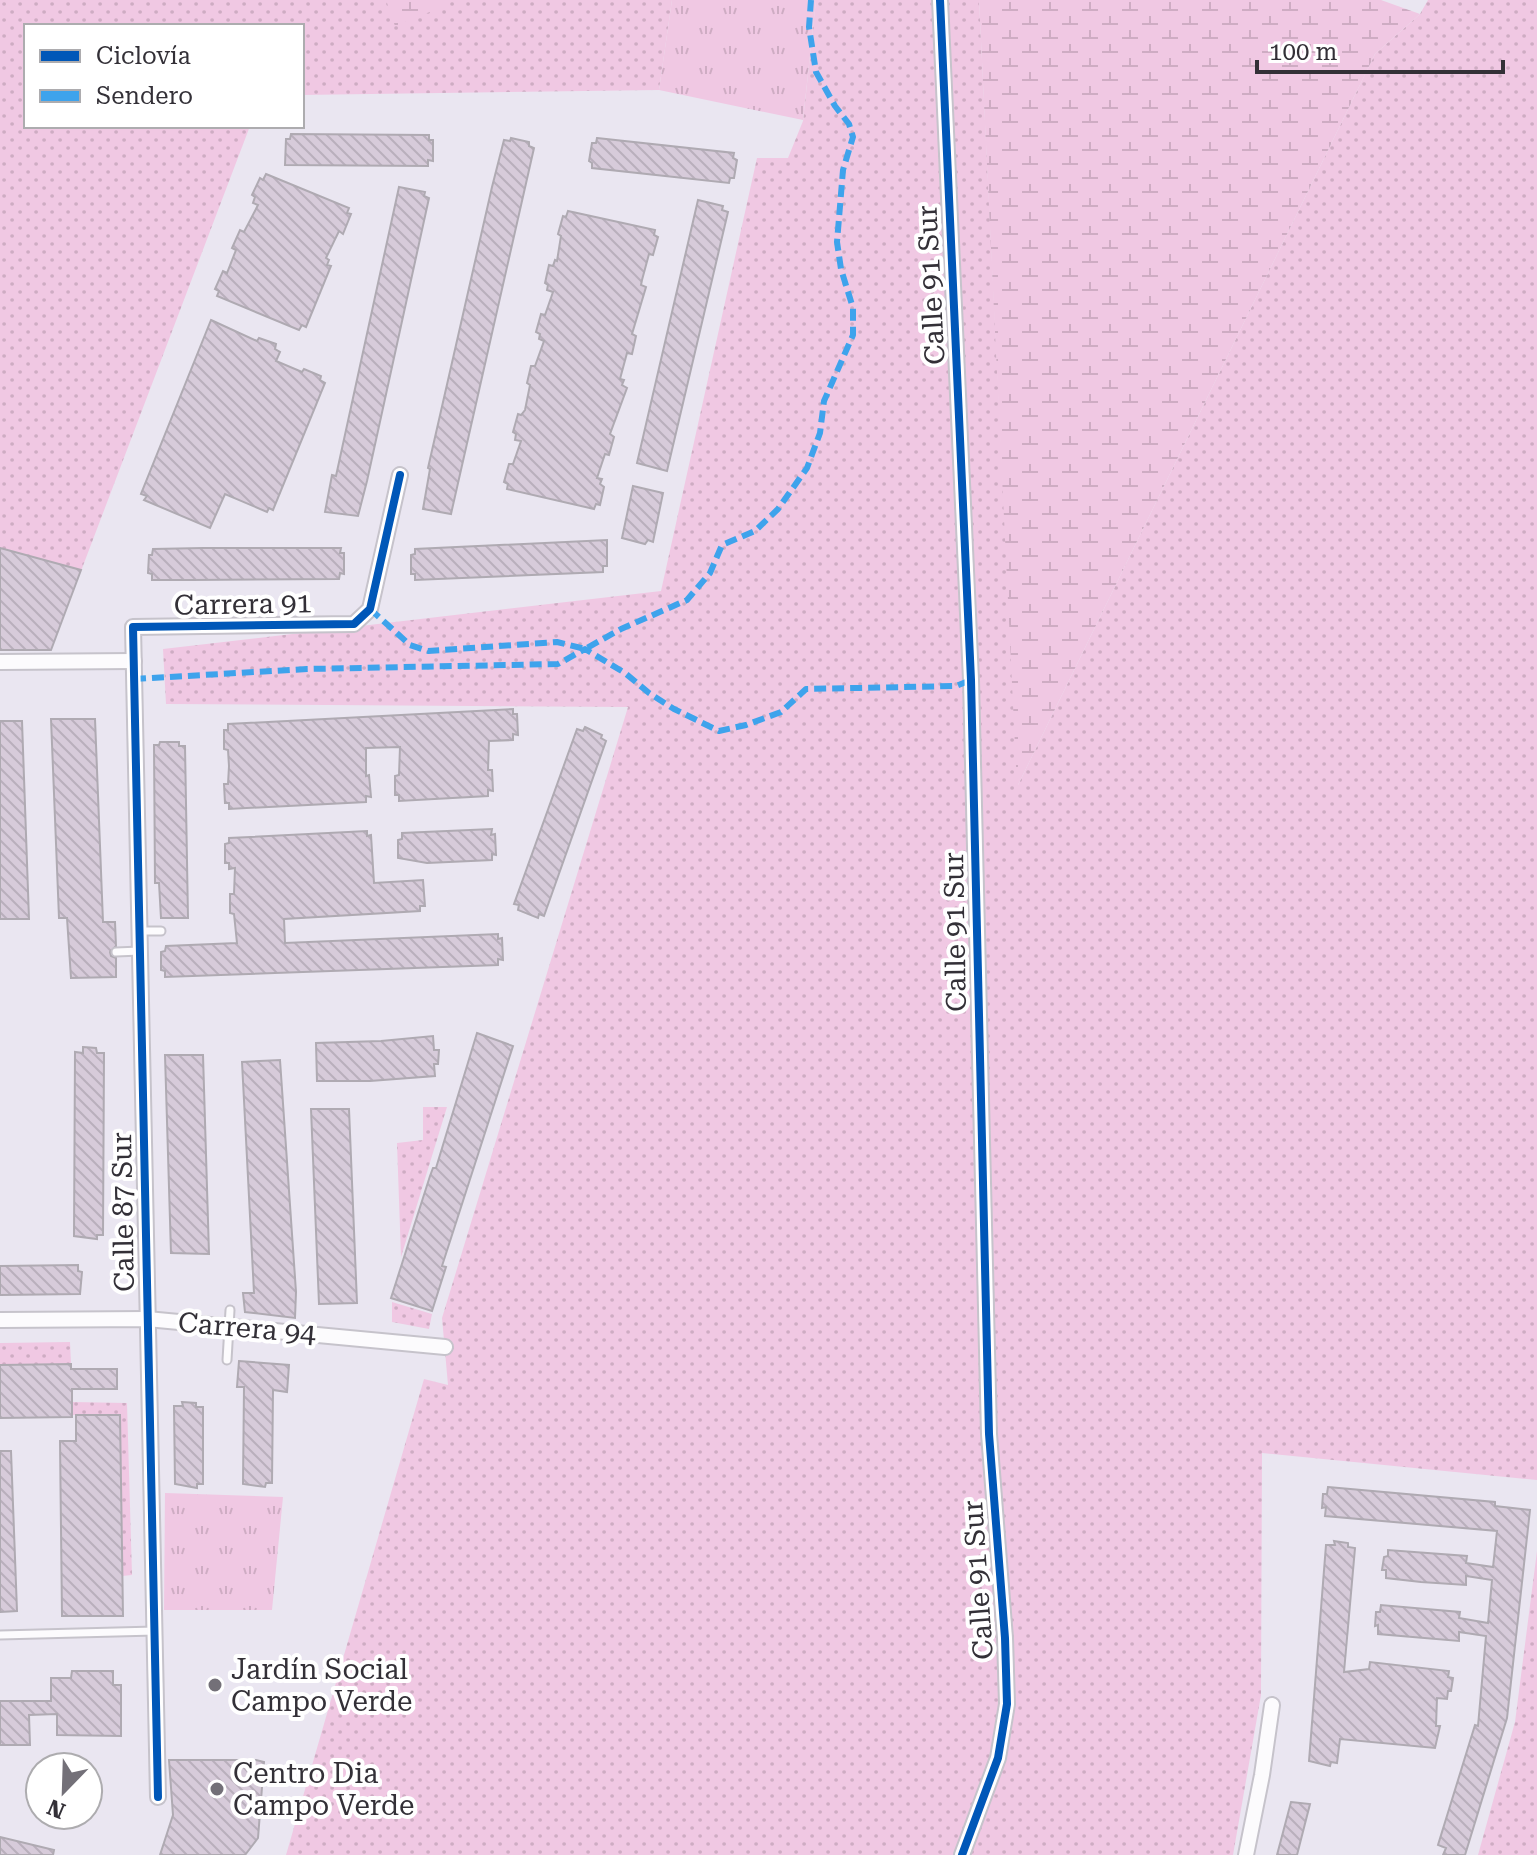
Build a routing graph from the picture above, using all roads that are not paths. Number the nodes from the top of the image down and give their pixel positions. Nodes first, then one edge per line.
1 (940, 0) edge
2 (400, 475) dead end
3 (133, 627) joint
4 (134, 661) junction
5 (0, 662) edge
6 (139, 931) junction
7 (161, 931) dead end
8 (140, 951) junction
9 (116, 952) dead end
10 (230, 1310) dead end
11 (147, 1319) junction
12 (0, 1320) edge
13 (228, 1326) junction
14 (445, 1347) dead end
15 (227, 1360) dead end
16 (155, 1631) junction
17 (0, 1635) edge
18 (1272, 1705) dead end
19 (158, 1797) dead end
20 (962, 1855) edge
21 (1246, 1855) edge

1 - 20 street, Calle 91 Sur
2 - 3 street, Carrera 91
3 - 4 street, Calle 87 Sur
4 - 5 street
4 - 6 street, Calle 87 Sur
6 - 7 lane
6 - 8 street, Calle 87 Sur
8 - 9 lane
8 - 11 street, Calle 87 Sur
10 - 13 lane
11 - 12 street, Carrera 94
11 - 13 street, Carrera 94
11 - 16 street, Calle 87 Sur
13 - 14 street, Carrera 94
13 - 15 lane
16 - 17 lane
16 - 19 street, Calle 87 Sur
18 - 21 street

